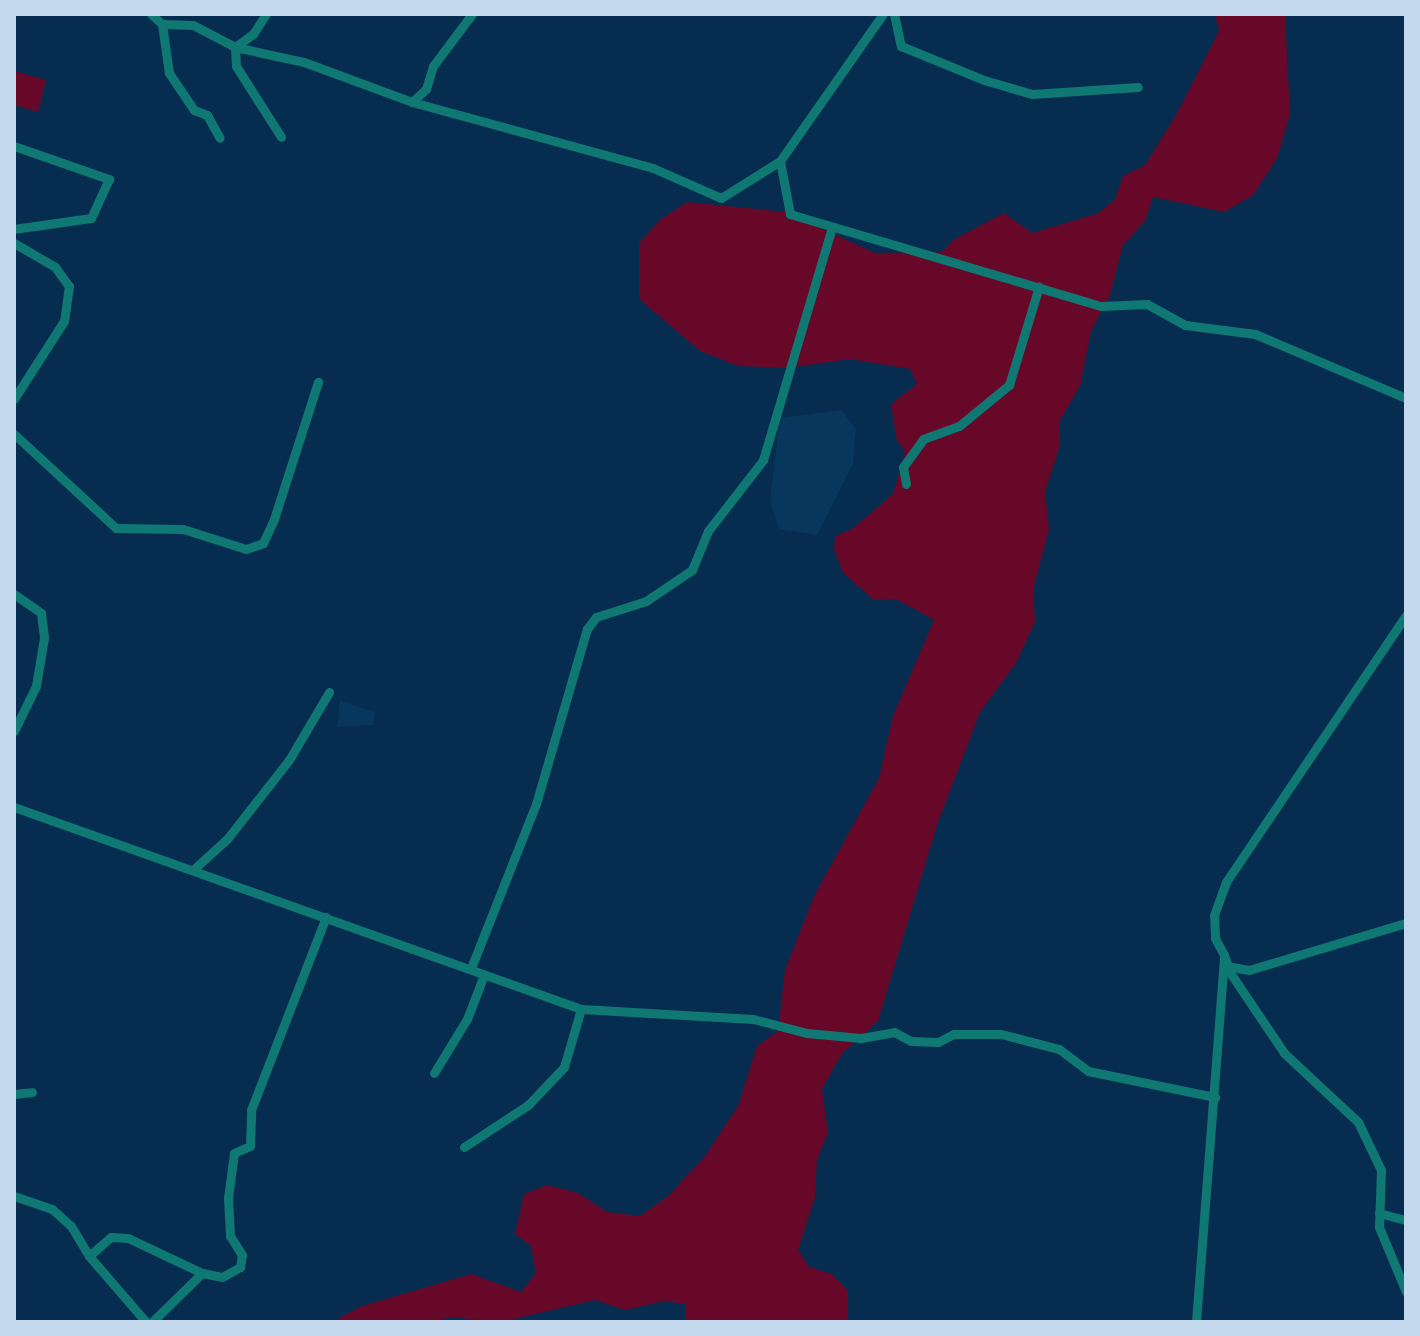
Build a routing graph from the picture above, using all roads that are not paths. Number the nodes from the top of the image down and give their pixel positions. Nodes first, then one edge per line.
1 (151, 14) edge
2 (266, 14) edge
3 (472, 14) edge
4 (883, 14) edge
5 (894, 14) edge
6 (162, 24) junction
7 (235, 47) junction
8 (1138, 87) dead end
9 (412, 102) junction
10 (281, 137) dead end
11 (220, 138) dead end
12 (14, 146) edge
13 (780, 161) junction
14 (832, 227) junction
15 (14, 229) edge
16 (14, 243) edge
17 (1039, 286) junction
18 (318, 382) dead end
19 (1406, 398) edge
20 (14, 399) edge
21 (14, 434) edge
22 (906, 484) dead end
23 (14, 594) edge
24 (1406, 615) edge
25 (329, 692) dead end
26 (14, 731) edge
27 (14, 807) edge
28 (195, 868) junction
29 (326, 917) junction
30 (1406, 923) edge
31 (1224, 955) junction
32 (1232, 967) junction
33 (471, 968) junction
34 (484, 975) junction
35 (581, 1009) junction
36 (434, 1073) dead end
37 (32, 1092) dead end
38 (14, 1094) edge
39 (1215, 1097) junction
40 (464, 1147) dead end
41 (14, 1196) edge
42 (1379, 1213) junction
43 (1406, 1220) edge
44 (89, 1256) junction
45 (202, 1273) junction
46 (1406, 1292) edge
47 (149, 1322) edge
48 (1196, 1322) edge

1 - 6 street
2 - 7 street
3 - 9 street
4 - 13 street
5 - 8 street
6 - 7 street
6 - 11 street
7 - 9 street
7 - 10 street
9 - 13 street
12 - 15 street
13 - 14 street
14 - 17 street
14 - 33 street
16 - 20 street
17 - 19 street
17 - 22 street
18 - 21 street
23 - 26 street
24 - 31 street
25 - 28 street
27 - 28 street
28 - 29 street
29 - 33 street
29 - 45 street
30 - 32 street
31 - 32 street
31 - 39 street
32 - 42 street
33 - 34 street
34 - 35 street
34 - 36 street
35 - 39 street
35 - 40 street
37 - 38 street
39 - 48 street
41 - 44 street
42 - 43 street
42 - 46 street
44 - 45 street
44 - 47 street
45 - 47 street

